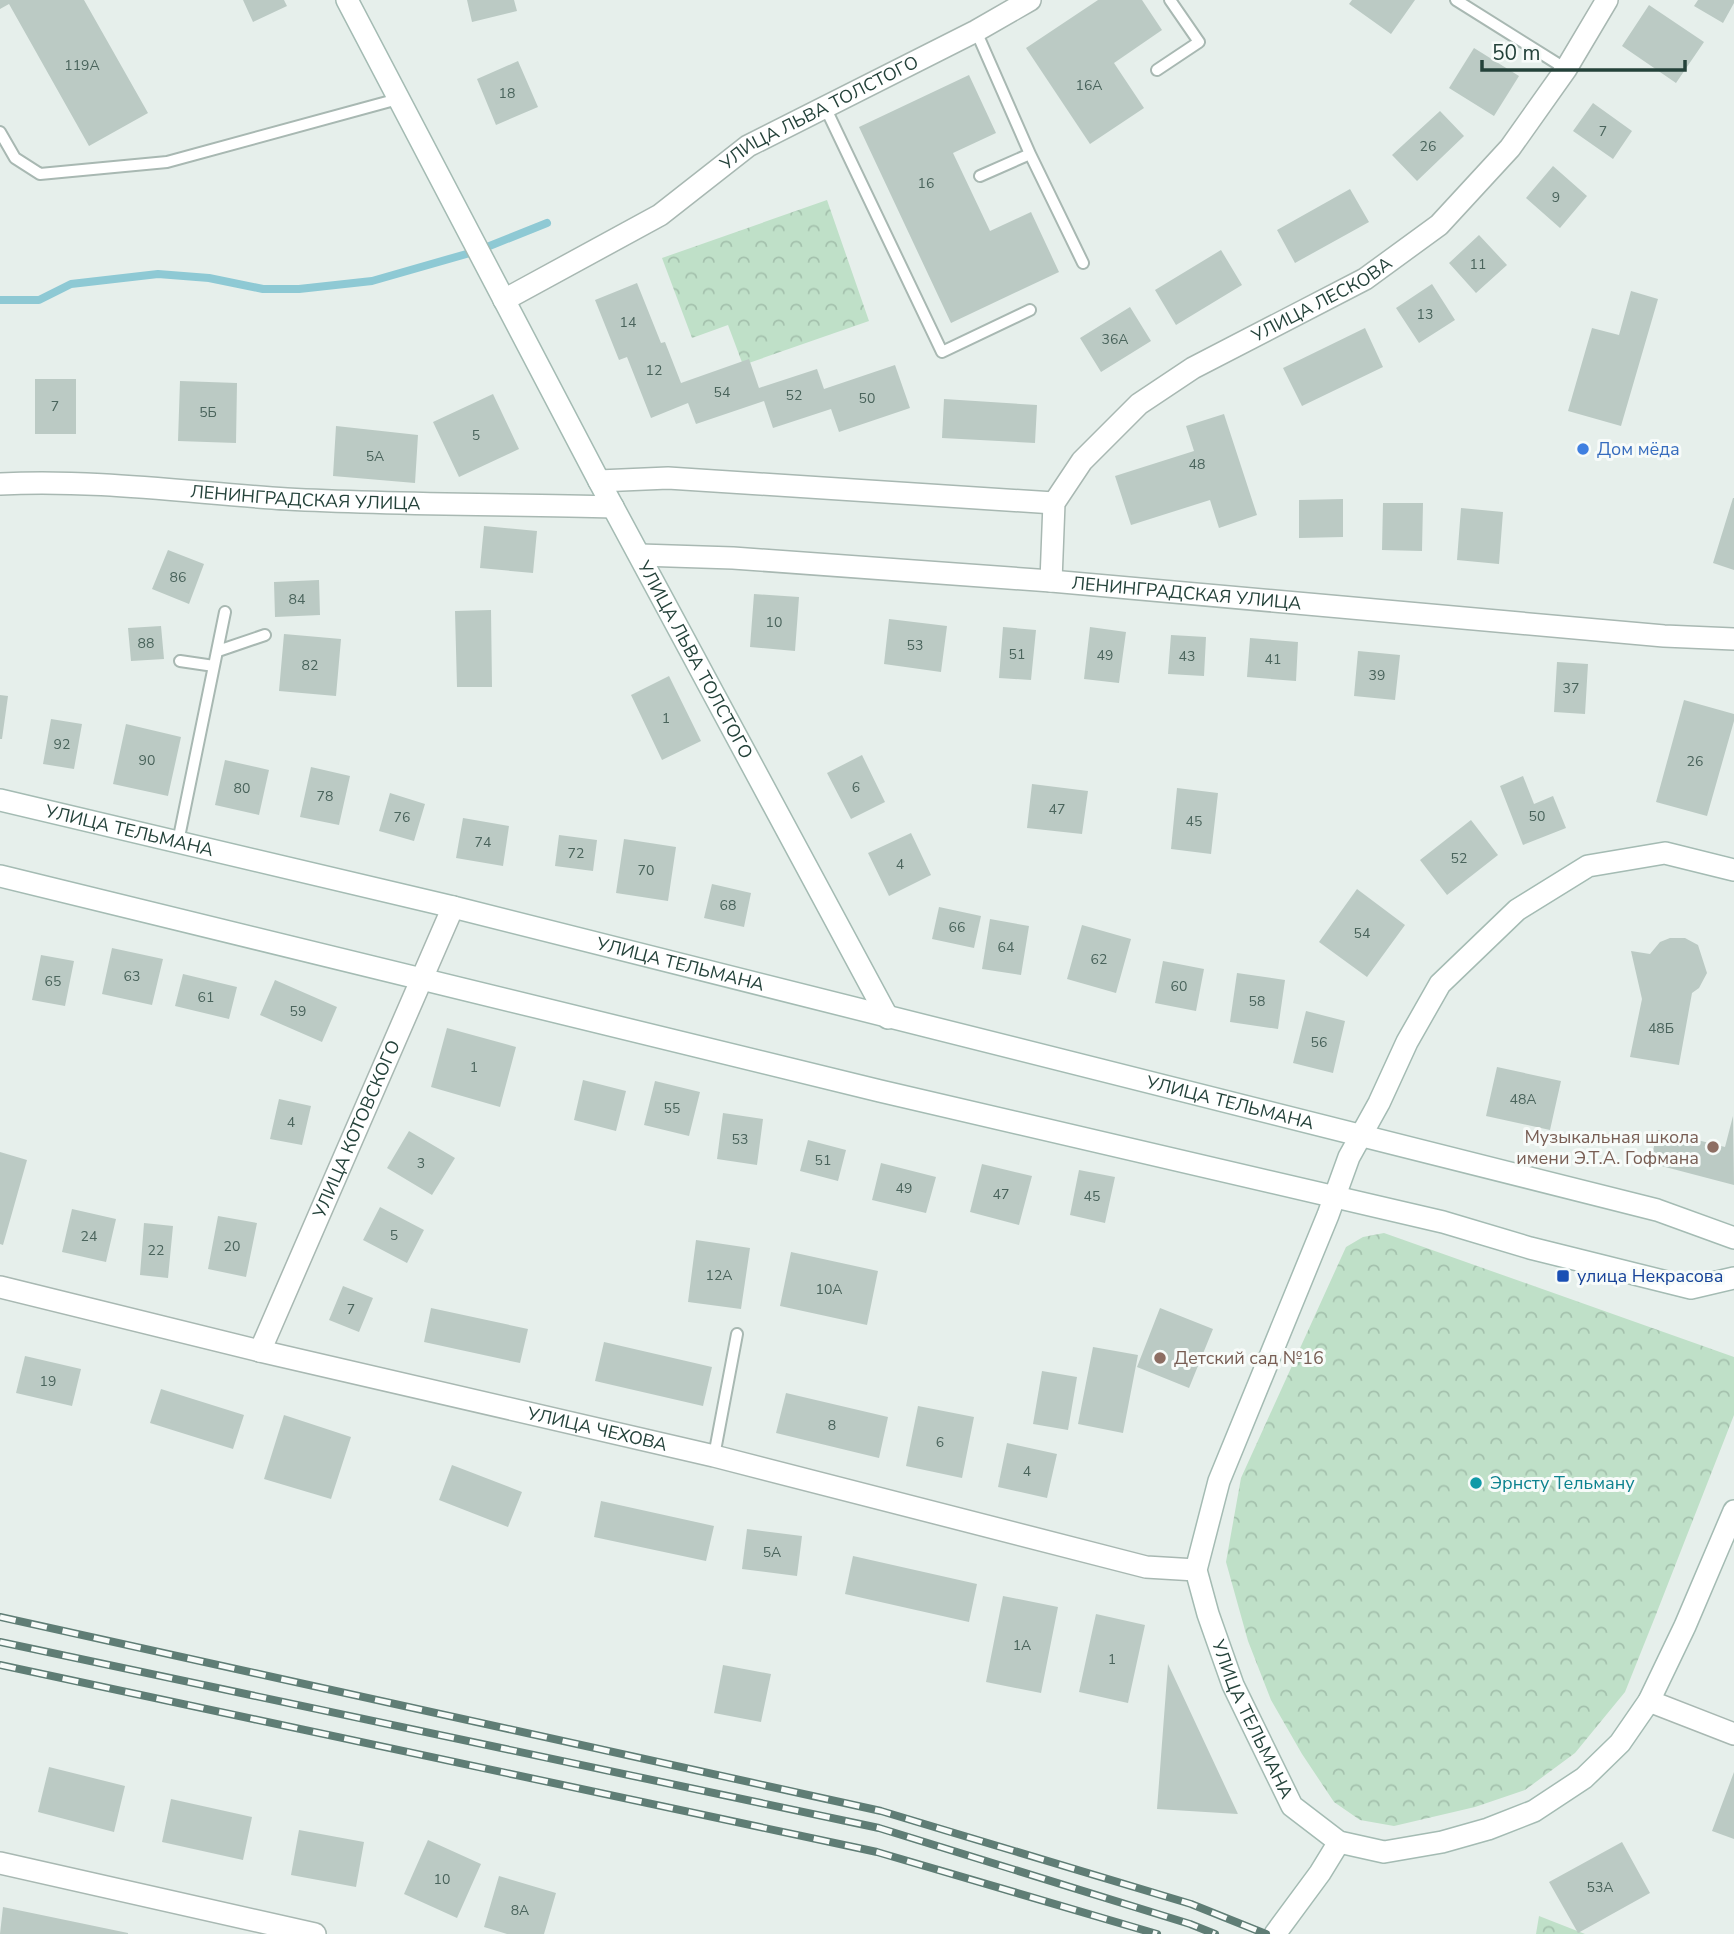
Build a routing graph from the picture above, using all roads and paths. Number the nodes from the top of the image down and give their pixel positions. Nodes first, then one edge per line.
1 (347, 0) edge
2 (1030, 0) edge
3 (1170, 0) edge
4 (1456, 0) edge
5 (1606, 0) edge
6 (976, 32) junction
7 (1566, 69) junction
8 (1157, 70) dead end
9 (398, 99) junction
10 (825, 107) junction
11 (0, 132) edge
12 (1030, 154) junction
13 (980, 176) dead end
14 (1083, 263) dead end
15 (504, 300) junction
16 (1030, 310) dead end
17 (599, 481) junction
18 (0, 484) edge
19 (1054, 503) junction
20 (613, 507) junction
21 (640, 555) junction
22 (1051, 581) junction
23 (225, 612) dead end
24 (265, 635) dead end
25 (1734, 639) edge
26 (218, 651) junction
27 (180, 661) dead end
28 (214, 666) junction
29 (0, 800) edge
30 (178, 842) junction
31 (1734, 870) edge
32 (0, 876) edge
33 (453, 907) junction
34 (421, 979) junction
35 (888, 1018) junction
36 (1360, 1136) junction
37 (1335, 1196) junction
38 (1734, 1238) edge
39 (1734, 1278) edge
40 (0, 1287) edge
41 (737, 1334) dead end
42 (260, 1351) junction
43 (714, 1456) junction
44 (1734, 1511) edge
45 (1196, 1570) junction
46 (1649, 1701) junction
47 (1734, 1734) edge
48 (1339, 1842) junction
49 (0, 1863) edge
50 (1282, 1926) edge
51 (315, 1934) edge

1 - 9 street, УЛИЦА ЛЬВА ТОЛСТОГО
2 - 6 street, УЛИЦА ЛЬВА ТОЛСТОГО
3 - 8 lane
4 - 7 lane
5 - 7 street, УЛИЦА ЛЕСКОВА
6 - 10 street, УЛИЦА ЛЬВА ТОЛСТОГО
6 - 12 lane
7 - 19 street, УЛИЦА ЛЕСКОВА
9 - 11 lane
9 - 15 street, УЛИЦА ЛЬВА ТОЛСТОГО
10 - 15 street, УЛИЦА ЛЬВА ТОЛСТОГО
10 - 16 lane
12 - 13 lane
12 - 14 lane
15 - 17 street, УЛИЦА ЛЬВА ТОЛСТОГО
17 - 19 street
17 - 20 street, УЛИЦА ЛЬВА ТОЛСТОГО
18 - 20 street, ЛЕНИНГРАДСКАЯ УЛИЦА
19 - 22 street
20 - 21 street, УЛИЦА ЛЬВА ТОЛСТОГО
21 - 22 street, ЛЕНИНГРАДСКАЯ УЛИЦА
21 - 35 street, УЛИЦА ЛЬВА ТОЛСТОГО
22 - 25 street, ЛЕНИНГРАДСКАЯ УЛИЦА
23 - 26 lane
24 - 26 lane
26 - 28 lane
27 - 28 lane
28 - 30 lane
29 - 30 street, УЛИЦА ТЕЛЬМАНА
30 - 33 street, УЛИЦА ТЕЛЬМАНА
31 - 36 street, УЛИЦА ТЕЛЬМАНА
32 - 34 street
33 - 34 street, УЛИЦА КОТОВСКОГО
33 - 35 street, УЛИЦА ТЕЛЬМАНА
34 - 37 street
34 - 42 street, УЛИЦА КОТОВСКОГО
35 - 36 street, УЛИЦА ТЕЛЬМАНА
36 - 37 street, УЛИЦА ТЕЛЬМАНА
36 - 38 street, УЛИЦА ТЕЛЬМАНА
37 - 39 street
37 - 45 street, УЛИЦА ТЕЛЬМАНА
40 - 42 street, УЛИЦА ЧЕХОВА
41 - 43 lane
42 - 43 street, УЛИЦА ЧЕХОВА
43 - 45 street, УЛИЦА ЧЕХОВА
44 - 46 street, УЛИЦА ТЕЛЬМАНА
45 - 48 street, УЛИЦА ТЕЛЬМАНА
46 - 47 street
46 - 48 street, УЛИЦА ТЕЛЬМАНА
48 - 50 street
49 - 51 street

